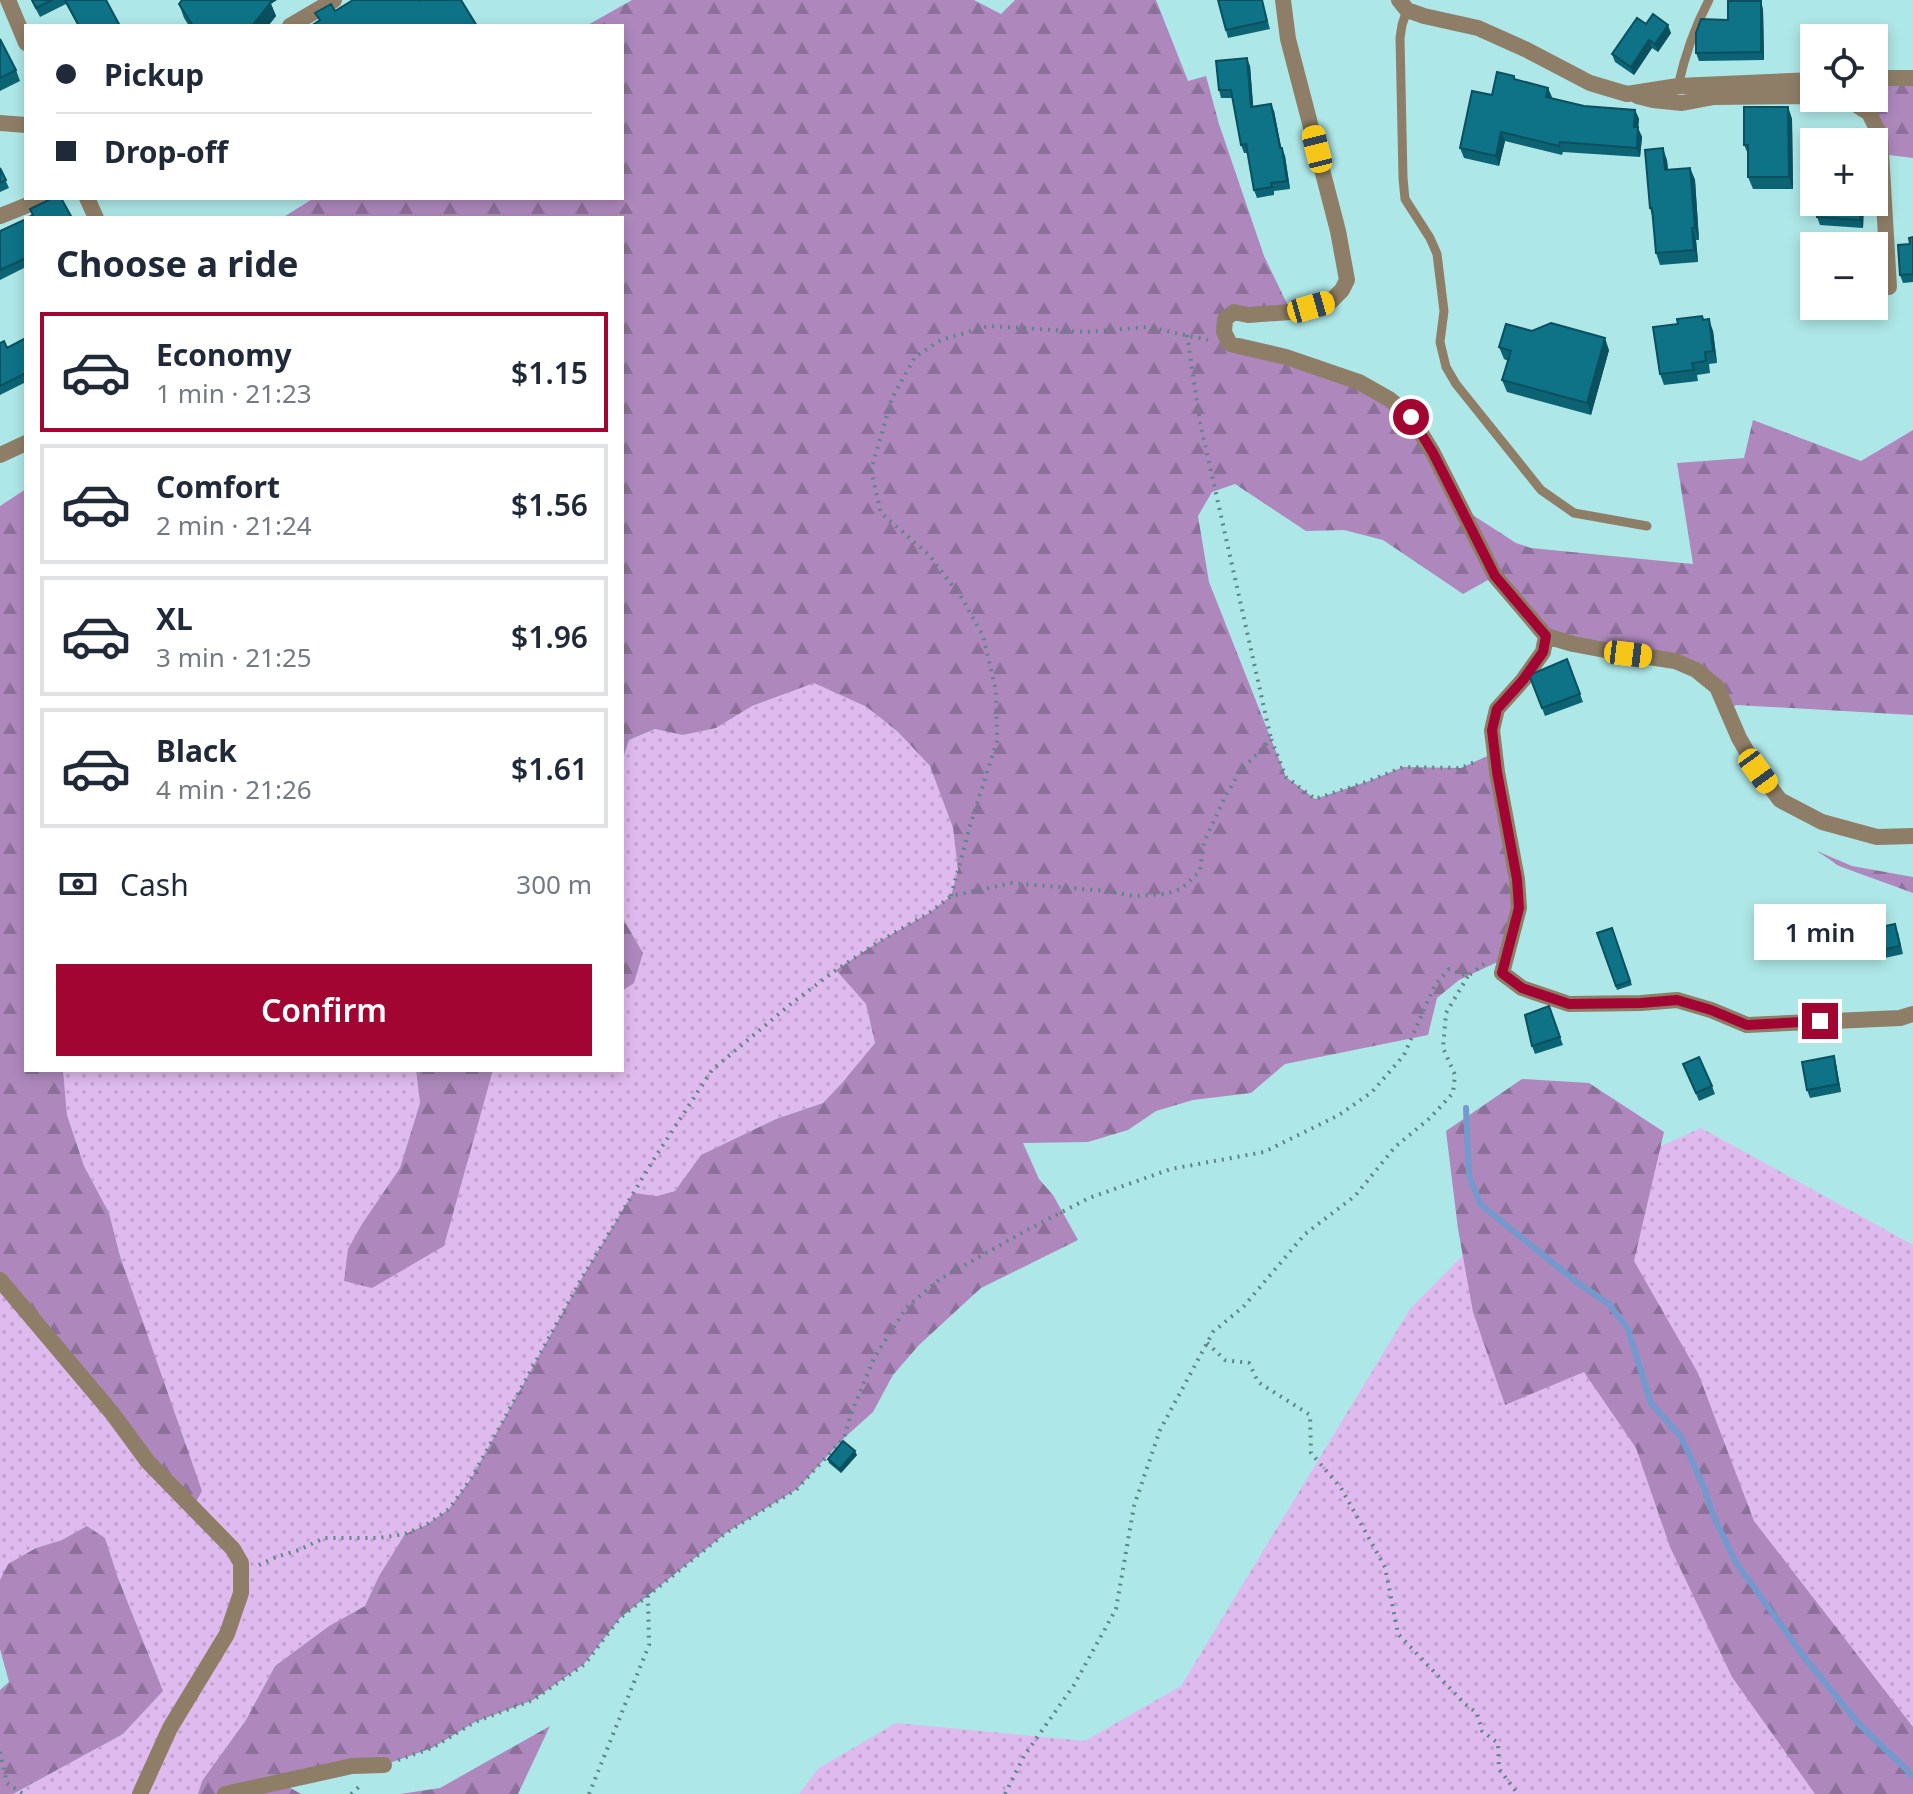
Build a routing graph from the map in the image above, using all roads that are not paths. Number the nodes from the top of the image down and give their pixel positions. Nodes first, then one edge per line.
1 (8, 0) edge
2 (334, 0) edge
3 (1283, 0) edge
4 (1709, 0) edge
5 (1403, 5) edge
6 (293, 24) edge
7 (24, 38) edge
8 (1888, 78) edge
9 (1913, 78) edge
10 (1800, 81) edge
11 (1678, 86) junction
12 (1627, 94) junction
13 (1800, 98) edge
14 (1867, 112) edge
15 (0, 123) edge
16 (24, 125) edge
17 (40, 200) edge
18 (0, 216) edge
19 (1889, 287) dead end
20 (24, 444) edge
21 (0, 455) edge
22 (1647, 526) dead end
23 (1546, 636) junction
24 (1913, 836) edge
25 (1913, 1014) edge
26 (0, 1280) edge
27 (384, 1765) road end
28 (140, 1794) edge
29 (225, 1794) edge

1 - 7 street
2 - 6 street
3 - 23 street
4 - 11 lane
5 - 12 street
5 - 22 lane
8 - 9 street
10 - 11 street
11 - 12 street
12 - 13 street
14 - 19 street
15 - 16 street
17 - 18 street
20 - 21 street
23 - 24 street
23 - 25 street
26 - 28 street
27 - 29 street

